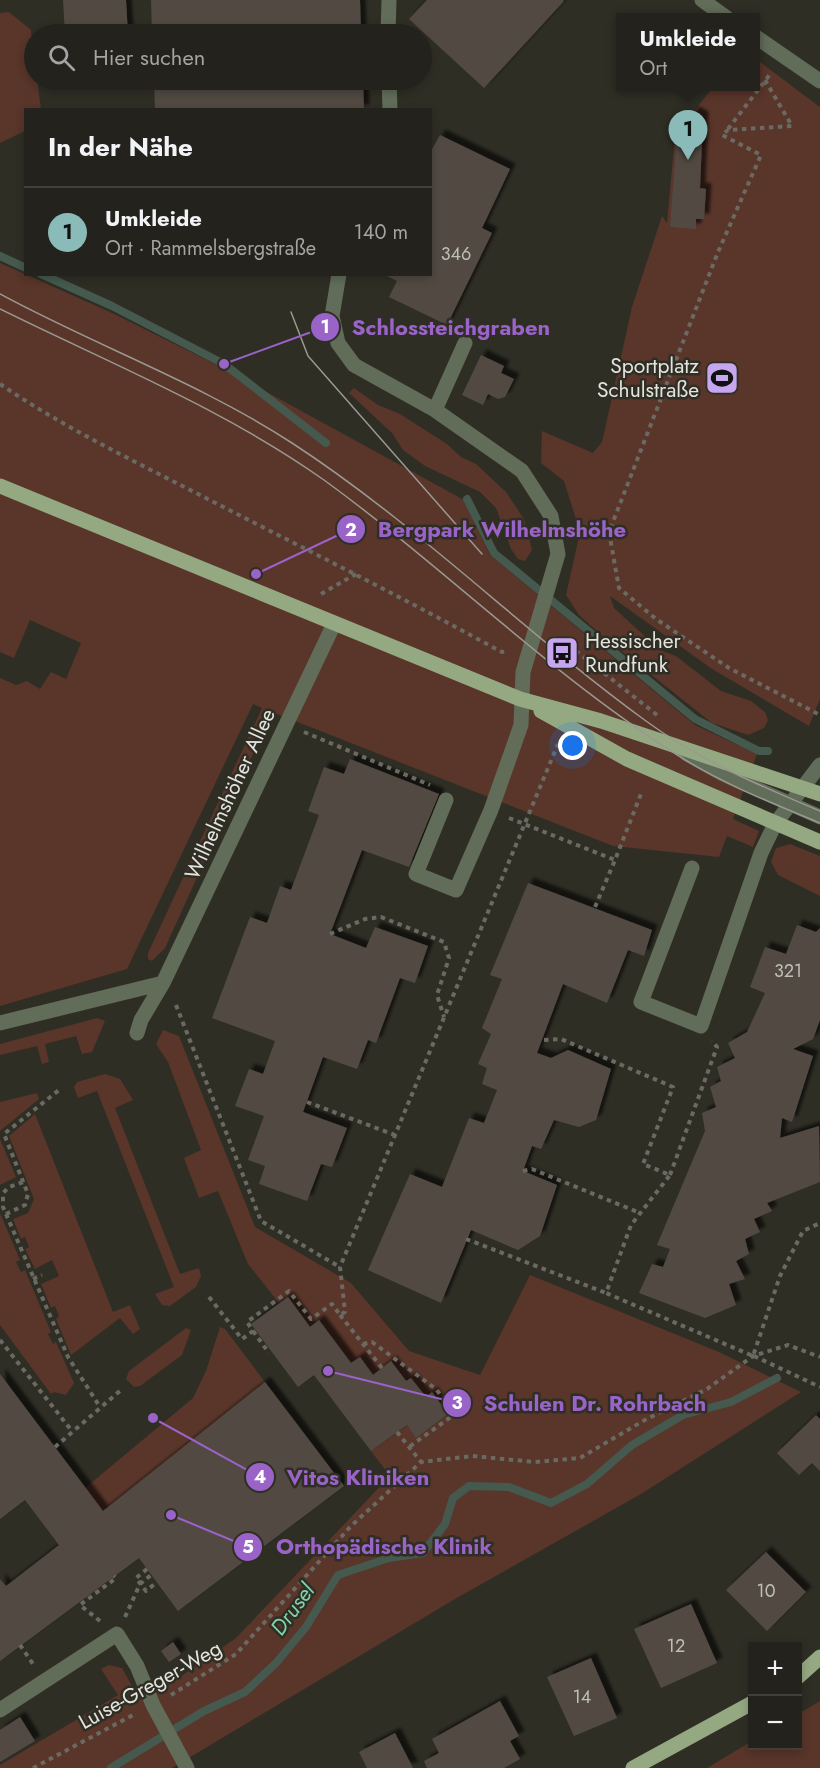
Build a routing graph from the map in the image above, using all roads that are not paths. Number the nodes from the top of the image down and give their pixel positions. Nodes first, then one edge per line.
1 (388, 0) edge
2 (702, 0) edge
3 (720, 13) edge
4 (387, 24) edge
5 (760, 40) edge
6 (820, 81) edge
7 (389, 90) edge
8 (390, 108) edge
9 (339, 276) edge
10 (465, 343) dead end
11 (435, 410) junction
12 (0, 486) edge
13 (334, 624) junction
14 (520, 699) junction
15 (667, 742) junction
16 (820, 765) edge
17 (801, 786) junction
18 (820, 794) edge
19 (446, 800) dead end
20 (789, 804) junction
21 (820, 817) edge
22 (775, 824) junction
23 (820, 842) edge
24 (693, 868) dead end
25 (163, 983) junction
26 (0, 1023) edge
27 (137, 1033) dead end
28 (820, 1657) edge
29 (802, 1673) edge
30 (748, 1706) edge
31 (0, 1710) edge
32 (186, 1768) edge
33 (633, 1768) edge

1 - 4 street
2 - 3 street
5 - 6 street
7 - 8 street
9 - 11 street
10 - 11 street
11 - 14 street
12 - 13 main road
13 - 14 main road
13 - 25 street, Wilhelmshöher Allee
14 - 15 main road
14 - 19 street
14 - 22 main road
15 - 17 main road
15 - 20 street
16 - 17 street
17 - 18 main road
17 - 20 street
20 - 21 street
20 - 22 street
22 - 23 main road
22 - 24 street
25 - 26 street
25 - 27 street, Wilhelmshöher Allee
28 - 29 main road
30 - 33 main road
31 - 32 street

